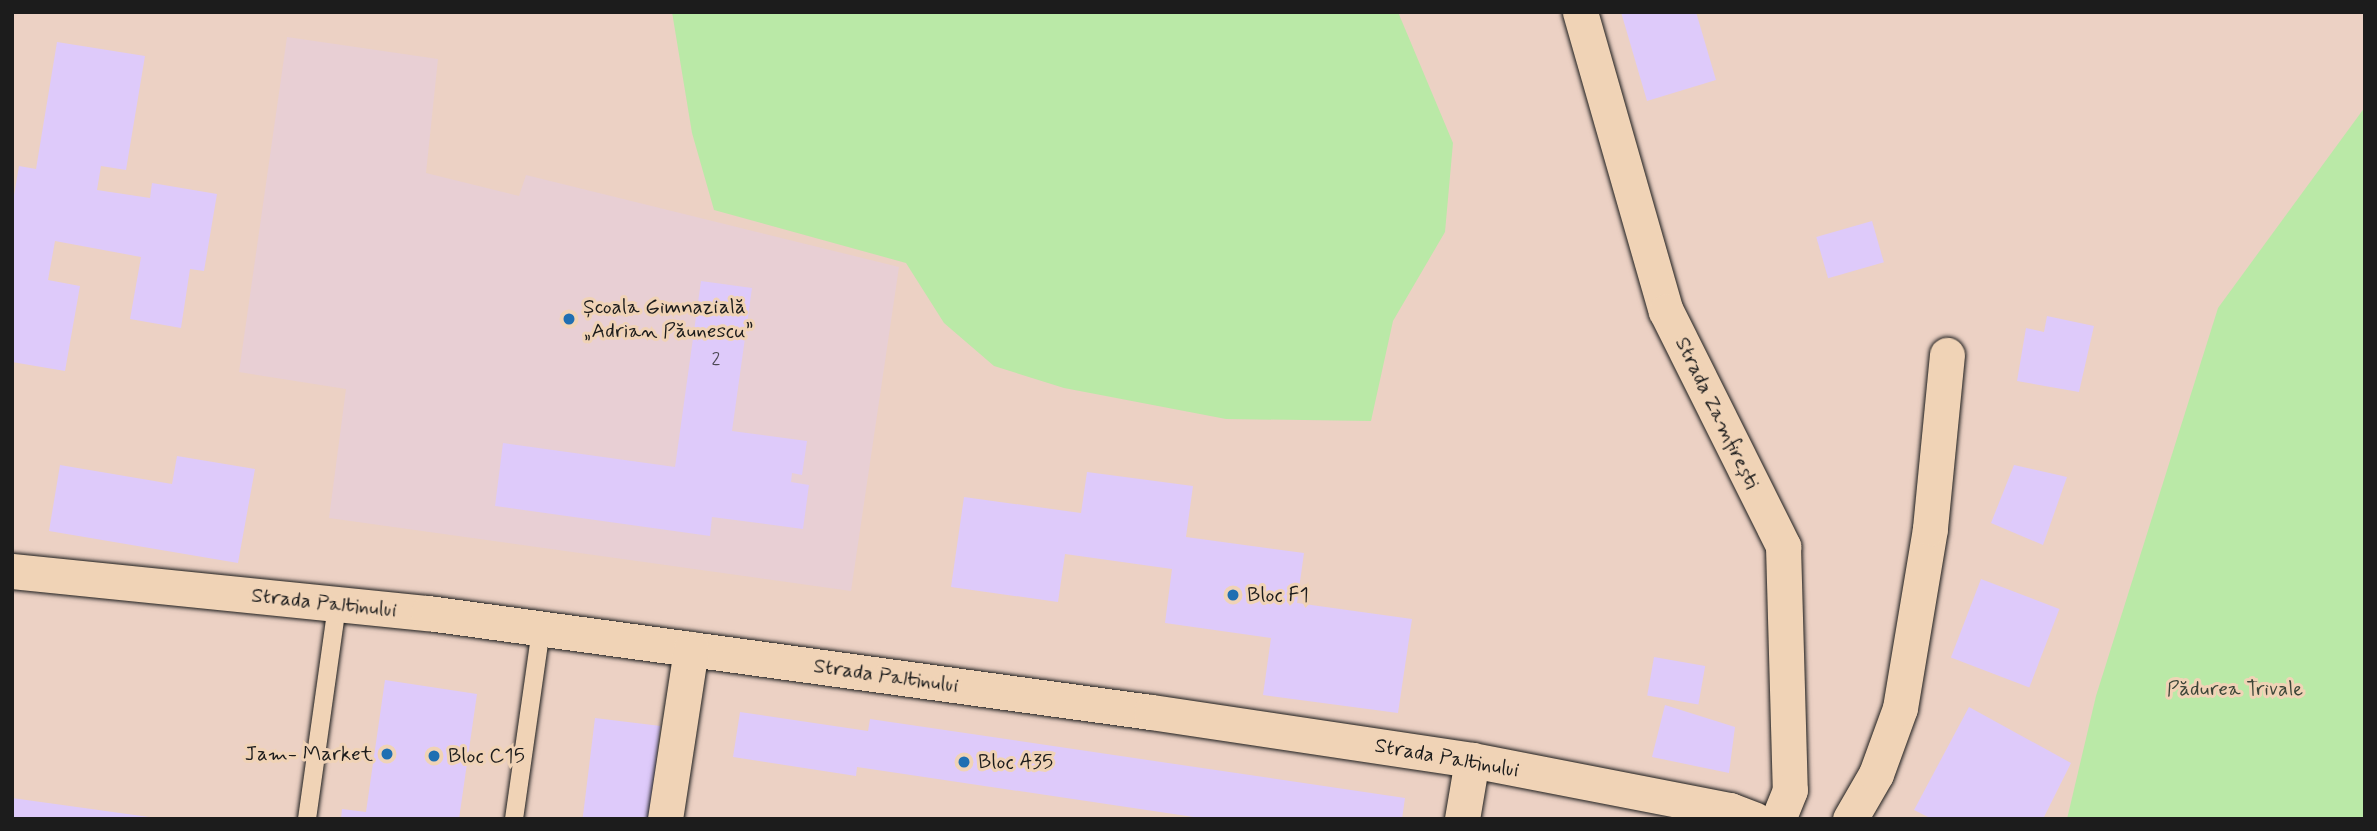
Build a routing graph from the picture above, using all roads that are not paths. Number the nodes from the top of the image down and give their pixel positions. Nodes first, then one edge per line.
1 (1580, 12) edge
2 (1947, 355) dead end
3 (12, 571) edge
4 (337, 606) junction
5 (541, 629) junction
6 (691, 649) junction
7 (1472, 760) junction
8 (307, 819) edge
9 (514, 819) edge
10 (665, 819) edge
11 (1462, 819) edge
12 (1754, 819) edge
13 (1778, 819) edge
14 (1850, 819) edge

1 - 13 street, Strada Zamfirești
2 - 14 street
3 - 4 street, Strada Paltinului
4 - 5 street, Strada Paltinului
4 - 8 lane
5 - 6 street, Strada Paltinului
5 - 9 lane
6 - 7 street, Strada Paltinului
6 - 10 street
7 - 11 street
7 - 12 street, Strada Paltinului

